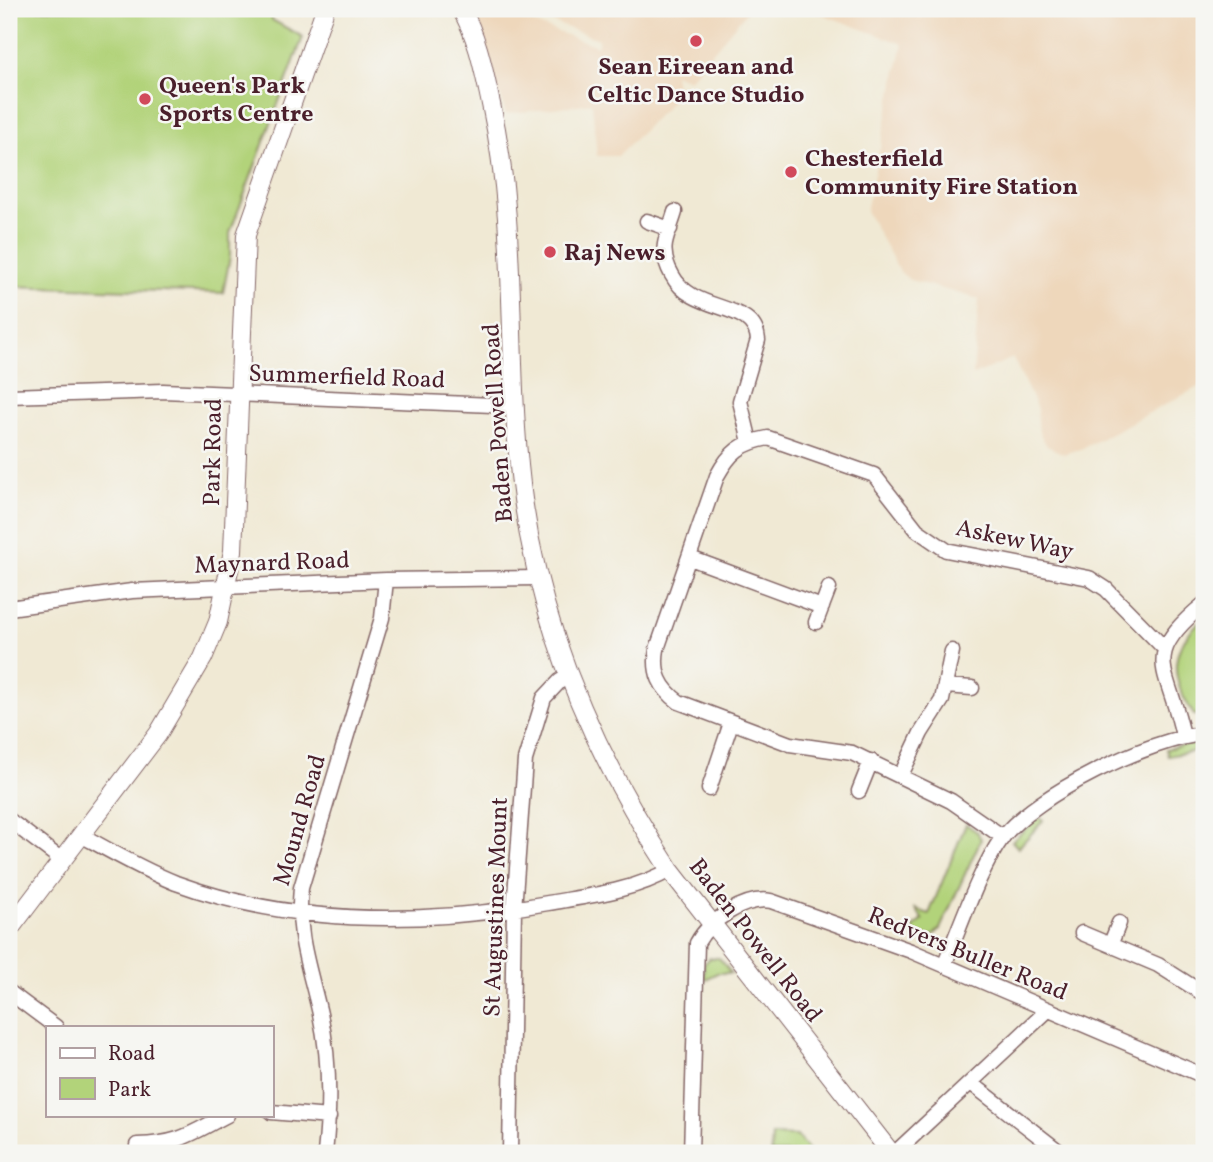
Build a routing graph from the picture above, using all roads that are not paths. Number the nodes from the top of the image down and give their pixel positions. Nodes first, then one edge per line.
1 (325, 9) edge
2 (461, 9) edge
3 (675, 212) dead end
4 (647, 221) dead end
5 (670, 229) junction
6 (237, 394) junction
7 (9, 396) edge
8 (516, 406) junction
9 (750, 442) junction
10 (690, 558) junction
11 (538, 578) junction
12 (386, 580) junction
13 (226, 586) junction
14 (829, 588) dead end
15 (1204, 604) edge
16 (822, 607) junction
17 (9, 608) edge
18 (816, 622) dead end
19 (1164, 648) junction
20 (952, 652) dead end
21 (568, 677) junction
22 (946, 686) junction
23 (972, 688) dead end
24 (731, 723) junction
25 (1204, 734) edge
26 (1183, 736) junction
27 (871, 761) junction
28 (901, 775) junction
29 (709, 789) dead end
30 (859, 791) dead end
31 (9, 820) edge
32 (81, 835) junction
33 (1003, 837) junction
34 (62, 860) junction
35 (670, 870) junction
36 (514, 909) junction
37 (298, 912) junction
38 (713, 923) junction
39 (1119, 923) dead end
40 (9, 930) edge
41 (1082, 933) dead end
42 (1111, 943) junction
43 (944, 965) junction
44 (9, 992) edge
45 (1204, 994) edge
46 (1048, 1010) junction
47 (56, 1026) edge
48 (1204, 1076) edge
49 (971, 1083) junction
50 (273, 1112) edge
51 (225, 1116) edge
52 (329, 1117) junction
53 (137, 1145) dead end
54 (325, 1153) edge
55 (510, 1153) edge
56 (691, 1153) edge
57 (893, 1153) edge
58 (1061, 1153) edge

1 - 6 street, Park Road
2 - 8 street, Baden Powell Road
3 - 5 street
4 - 5 street
5 - 9 street
6 - 7 street, Summerfield Road
6 - 8 street, Summerfield Road
6 - 13 street, Park Road
8 - 11 street, Baden Powell Road
9 - 10 street
9 - 19 street, Askew Way
10 - 16 street
10 - 24 street
11 - 12 street, Maynard Road
11 - 21 street, Baden Powell Road
12 - 13 street, Maynard Road
12 - 37 street, Mound Road
13 - 17 street, Maynard Road
13 - 32 street, Park Road
14 - 16 street
15 - 19 street
16 - 18 street
19 - 26 street
20 - 22 street
21 - 35 street, Baden Powell Road
21 - 36 street, St Augustines Mount
22 - 23 street
22 - 28 street
24 - 27 street
24 - 29 street
25 - 26 street
26 - 33 street
27 - 28 street
27 - 30 street
28 - 33 street
31 - 34 street
32 - 34 street, Park Road
32 - 37 street
33 - 43 street
34 - 40 street, Park Road
35 - 36 street
35 - 38 street, Baden Powell Road
36 - 37 street
36 - 55 street, St Augustines Mount
37 - 52 street, Mound Road
38 - 43 street, Redvers Buller Road
38 - 56 street
38 - 57 street, Baden Powell Road
39 - 42 street
41 - 42 street
42 - 45 street
43 - 46 street, Redvers Buller Road
44 - 47 street
46 - 48 street, Redvers Buller Road
46 - 49 street
49 - 57 street
49 - 58 street
50 - 52 street
51 - 53 street
52 - 54 street, Mound Road

